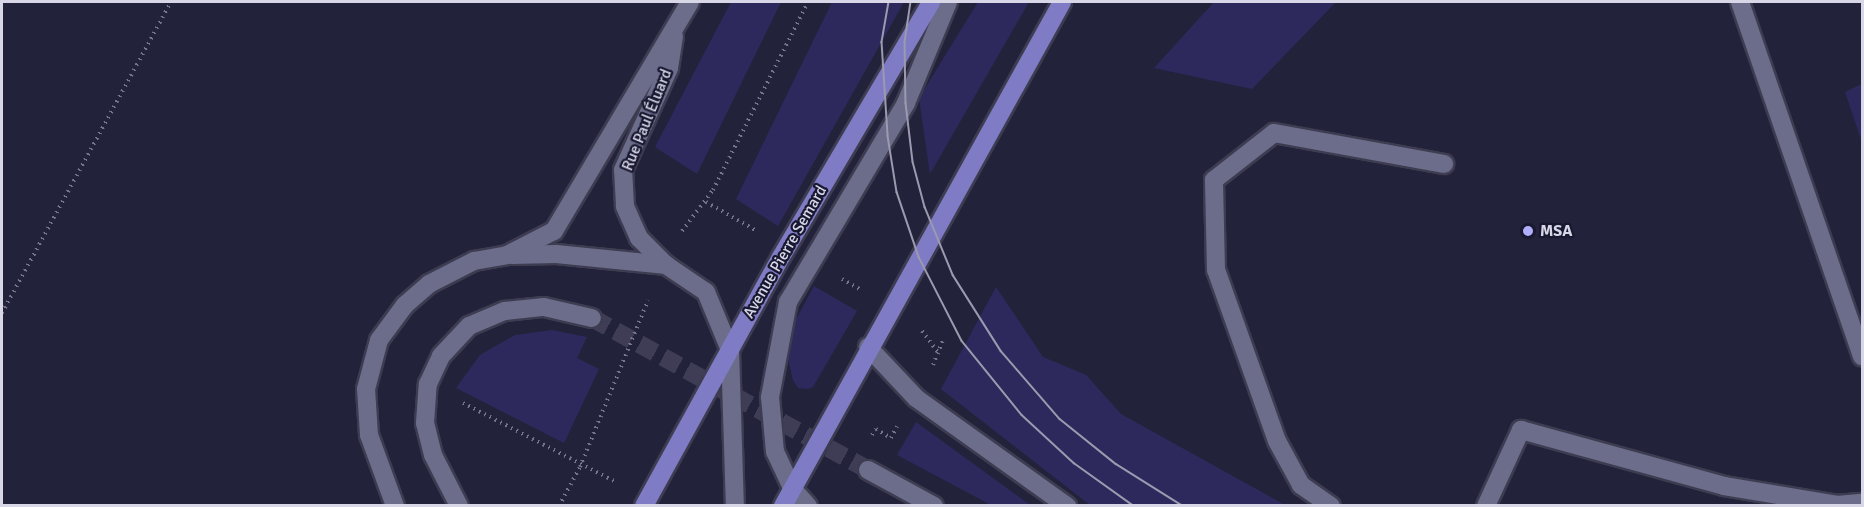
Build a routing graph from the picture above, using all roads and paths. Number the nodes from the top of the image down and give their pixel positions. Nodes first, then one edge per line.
1 (171, 2) edge
2 (690, 2) edge
3 (808, 2) edge
4 (931, 2) edge
5 (948, 2) edge
6 (1062, 2) edge
7 (1740, 2) edge
8 (676, 27) junction
9 (1444, 164) dead end
10 (706, 202) junction
11 (682, 231) dead end
12 (761, 233) dead end
13 (507, 255) junction
14 (666, 265) junction
15 (646, 304) dead end
16 (2, 313) edge
17 (592, 318) tunnel mouth
18 (921, 330) dead end
19 (944, 338) dead end
20 (868, 347) junction
21 (730, 350) junction
22 (938, 352) junction
23 (1863, 357) edge
24 (930, 370) dead end
25 (458, 401) dead end
26 (580, 467) junction
27 (868, 470) tunnel mouth
28 (614, 481) dead end
29 (792, 488) junction
30 (1863, 503) edge
31 (1837, 505) edge
32 (395, 506) edge
33 (459, 506) edge
34 (559, 506) edge
35 (644, 506) edge
36 (735, 506) edge
37 (783, 506) edge
38 (808, 506) edge
39 (934, 506) edge
40 (1067, 506) edge
41 (1331, 506) edge
42 (1486, 506) edge

1 - 16 path
2 - 8 street, Rue Paul Éluard
3 - 10 path
4 - 21 main road, Avenue Pierre Semard
5 - 29 street
6 - 20 main road
7 - 23 street
8 - 13 street
8 - 14 street, Rue Paul Éluard
9 - 41 street
10 - 11 path
10 - 12 path
13 - 14 street
13 - 32 street
14 - 21 street, Rue Paul Éluard
15 - 26 path
17 - 33 street
18 - 22 path
19 - 22 path
20 - 29 main road
20 - 40 street
21 - 35 main road, Avenue Pierre Semard
21 - 36 street
22 - 24 path
25 - 26 path
26 - 28 path
26 - 34 path
27 - 39 street
29 - 37 main road
29 - 38 street
30 - 31 street
31 - 42 street

